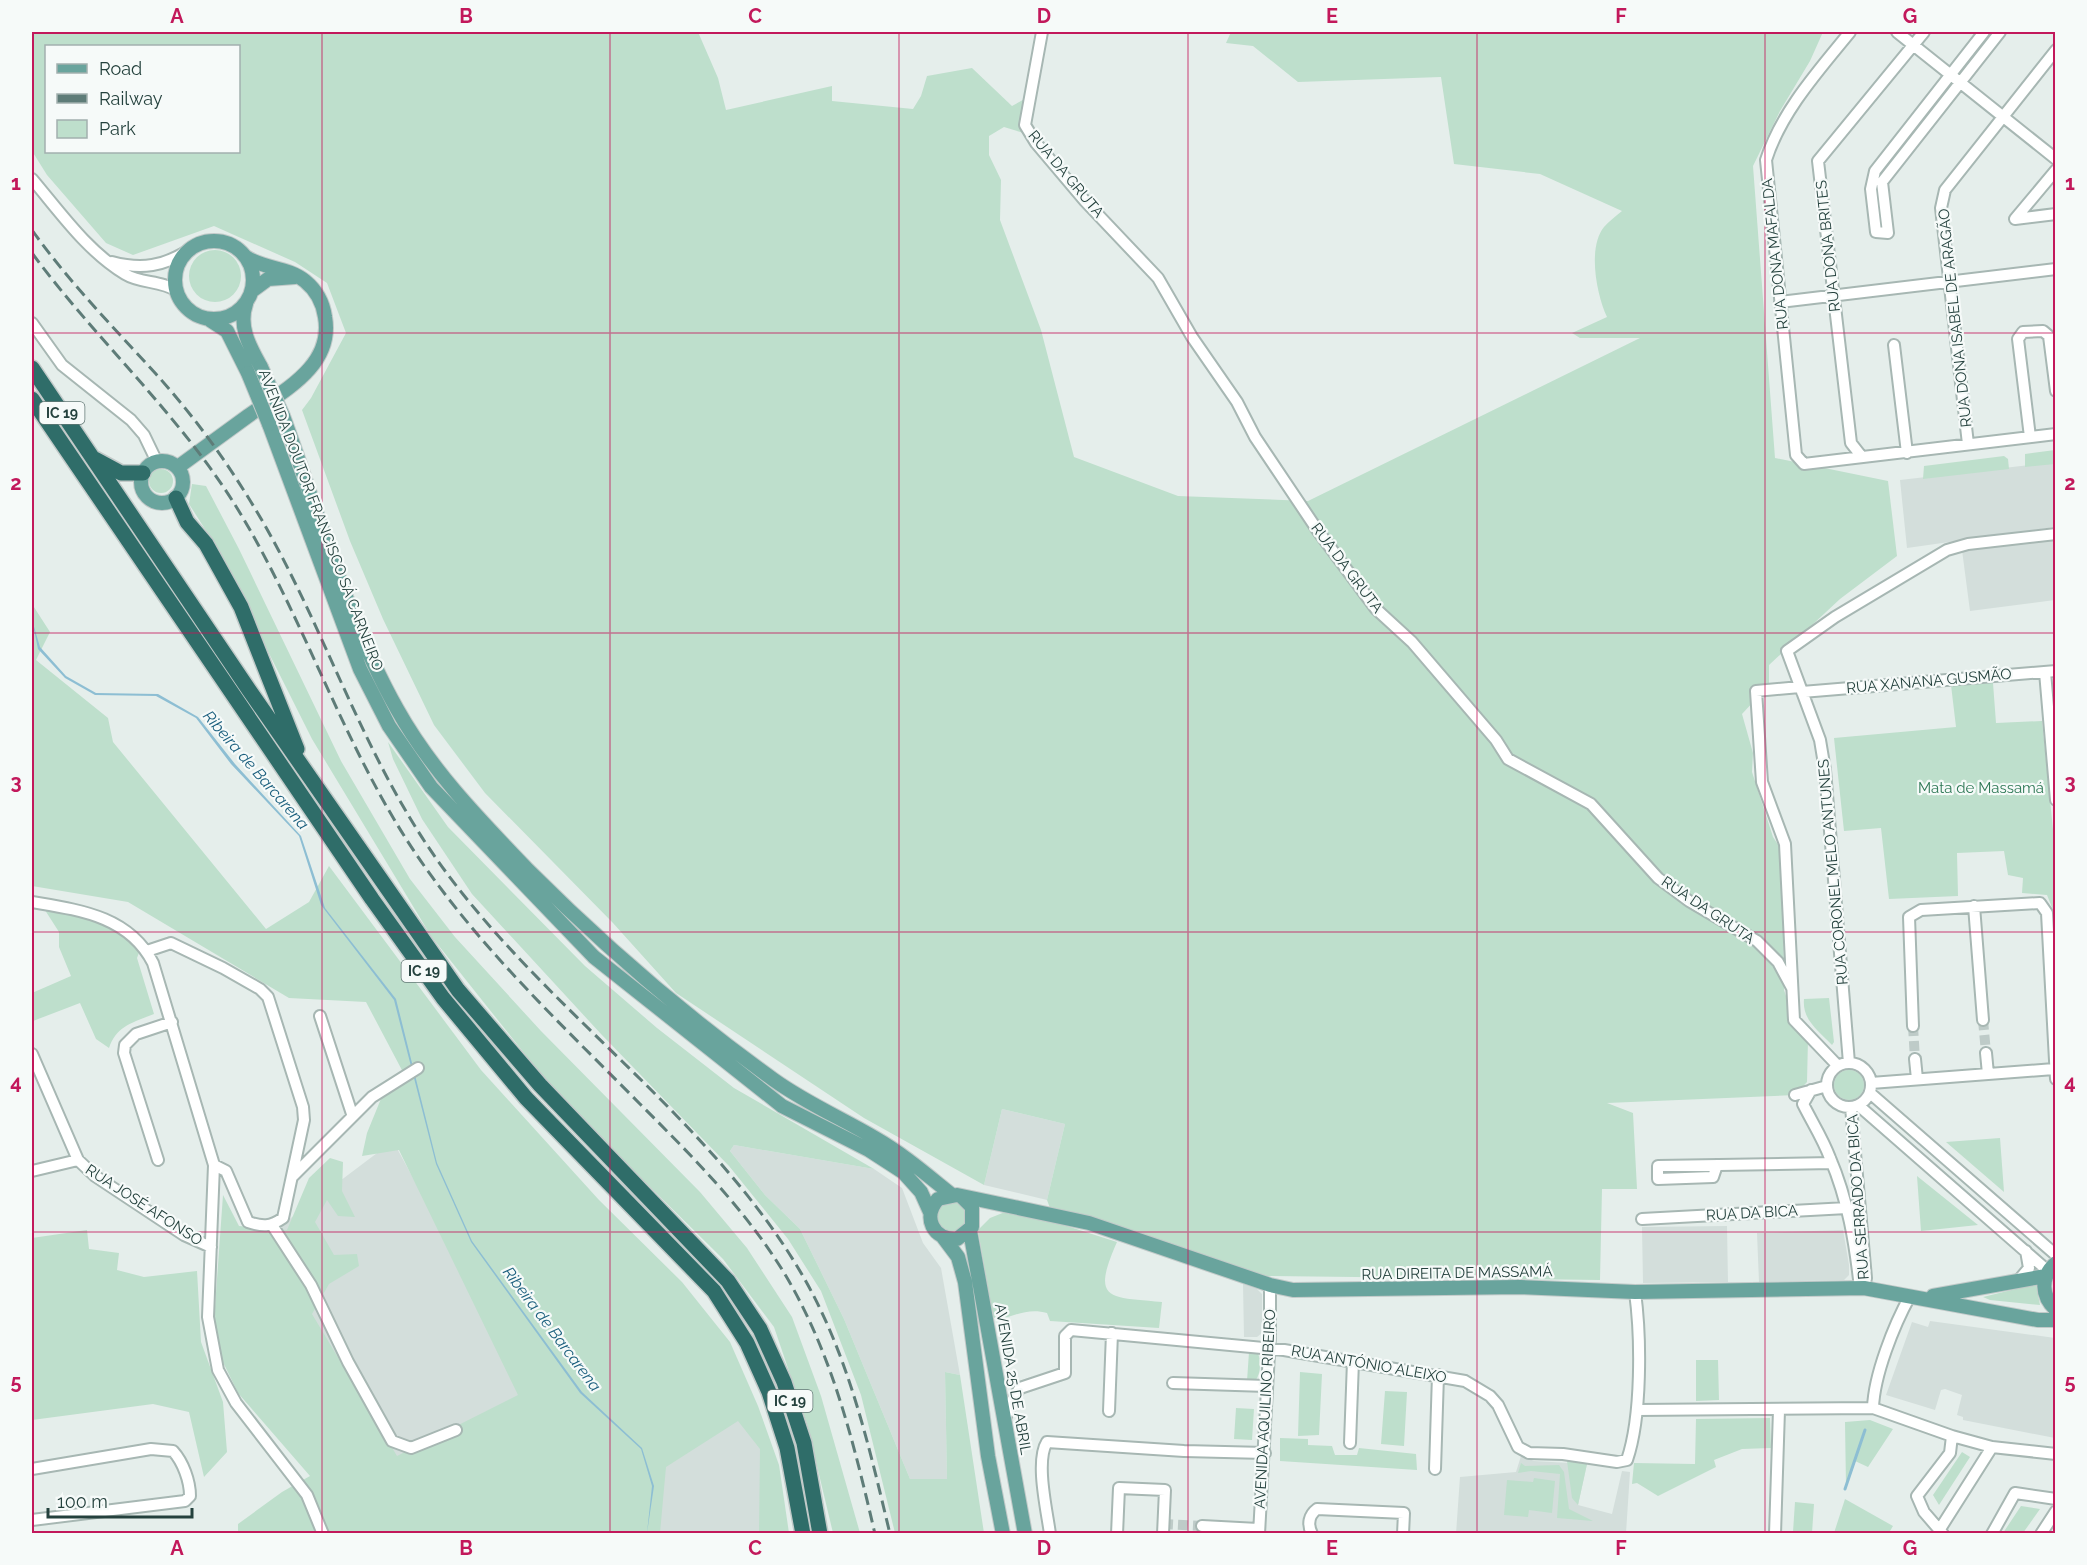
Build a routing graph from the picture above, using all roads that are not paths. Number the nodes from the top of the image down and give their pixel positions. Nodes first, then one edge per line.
1 (1042, 32) edge
2 (1850, 32) edge
3 (1897, 32) edge
4 (1923, 32) edge
5 (1984, 32) edge
6 (2000, 32) edge
7 (1914, 44) junction
8 (2055, 50) edge
9 (1950, 74) junction
10 (1960, 82) junction
11 (2004, 117) junction
12 (2055, 159) edge
13 (2055, 170) edge
14 (32, 179) edge
15 (2055, 214) edge
16 (189, 250) junction
17 (246, 257) junction
18 (106, 261) junction
19 (2055, 269) edge
20 (297, 276) junction
21 (1949, 282) junction
22 (252, 290) junction
23 (177, 291) junction
24 (1833, 296) junction
25 (1780, 302) junction
26 (246, 304) junction
27 (208, 319) junction
28 (32, 323) edge
29 (1894, 345) dead end
30 (32, 368) edge
31 (2055, 391) edge
32 (32, 399) edge
33 (2055, 434) edge
34 (2030, 437) junction
35 (1968, 444) junction
36 (1907, 453) junction
37 (1862, 457) junction
38 (93, 459) junction
39 (157, 462) junction
40 (178, 468) junction
41 (143, 473) junction
42 (176, 498) junction
43 (2055, 534) edge
44 (2050, 671) edge
45 (1801, 690) junction
46 (2054, 769) edge
47 (306, 772) junction
48 (2055, 800) edge
49 (32, 902) edge
50 (1974, 906) junction
51 (147, 951) junction
52 (1792, 988) junction
53 (320, 1016) dead end
54 (1983, 1020) tunnel mouth
55 (172, 1022) junction
56 (1913, 1026) tunnel mouth
57 (1986, 1053) tunnel mouth
58 (32, 1054) edge
59 (1916, 1059) tunnel mouth
60 (1844, 1065) junction
61 (418, 1068) dead end
62 (1988, 1074) junction
63 (2055, 1074) edge
64 (1917, 1079) junction
65 (1827, 1086) junction
66 (1870, 1088) junction
67 (1811, 1090) junction
68 (1795, 1095) dead end
69 (1855, 1106) junction
70 (352, 1114) junction
71 (78, 1160) junction
72 (158, 1160) dead end
73 (1832, 1163) junction
74 (1717, 1165) junction
75 (215, 1170) junction
76 (32, 1171) edge
77 (291, 1178) junction
78 (957, 1196) junction
79 (1016, 1206) junction
80 (1847, 1208) junction
81 (930, 1212) junction
82 (1860, 1215) junction
83 (1642, 1219) dead end
84 (972, 1226) junction
85 (274, 1228) junction
86 (943, 1237) junction
87 (211, 1247) junction
88 (2026, 1251) junction
89 (2055, 1255) edge
90 (2050, 1270) edge
91 (2018, 1281) junction
92 (1270, 1285) junction
93 (1862, 1288) junction
94 (1635, 1292) junction
95 (1910, 1296) junction
96 (2055, 1310) edge
97 (2055, 1320) edge
98 (1112, 1333) junction
99 (1269, 1348) junction
100 (1353, 1361) junction
101 (1438, 1375) junction
102 (1173, 1383) dead end
103 (1267, 1386) junction
104 (1872, 1408) junction
105 (1637, 1410) junction
106 (1779, 1410) junction
107 (1109, 1411) dead end
108 (1004, 1421) junction
109 (456, 1430) dead end
110 (1952, 1436) junction
111 (1350, 1443) dead end
112 (1992, 1447) junction
113 (1265, 1453) junction
114 (2055, 1454) edge
115 (32, 1469) edge
116 (1435, 1469) dead end
117 (2055, 1499) edge
118 (2055, 1511) edge
119 (32, 1520) edge
120 (1202, 1526) tunnel mouth
121 (1258, 1531) edge
122 (1941, 1531) edge
123 (322, 1533) edge
124 (803, 1533) edge
125 (820, 1533) edge
126 (1003, 1533) edge
127 (1025, 1533) edge
128 (1050, 1533) edge
129 (1117, 1533) edge
130 (1162, 1533) edge
131 (1312, 1533) edge
132 (1402, 1533) edge
133 (1775, 1533) edge
134 (1992, 1533) edge
135 (2041, 1533) edge

1 - 52 street, RUA DA GRUTA
2 - 25 street, RUA DONA MAFALDA
3 - 7 street
4 - 7 street, RUA DONA BRITES
5 - 9 street
6 - 10 street
7 - 9 street
7 - 24 street, RUA DONA BRITES
8 - 11 street, RUA DONA ISABEL DE ARAGÃO
9 - 10 street
9 - 10 street
10 - 11 street
11 - 12 street
11 - 21 street, RUA DONA ISABEL DE ARAGÃO
13 - 15 street
14 - 18 street
16 - 17 main road
16 - 18 street
16 - 23 main road
17 - 20 main road
17 - 22 main road
18 - 23 street
19 - 21 street
20 - 22 main road
20 - 40 main road
21 - 24 street
21 - 35 street, RUA DONA ISABEL DE ARAGÃO
22 - 26 main road
23 - 27 main road
24 - 25 street
24 - 37 street, RUA DONA BRITES
25 - 37 street, RUA DONA MAFALDA
26 - 27 main road
26 - 78 main road, AVENIDA DOUTOR FRANCISCO SÁ CARNEIRO, bridge
27 - 81 main road, AVENIDA DOUTOR FRANCISCO SÁ CARNEIRO, bridge
28 - 39 street
29 - 36 street
30 - 38 highway, IC 19
31 - 34 street
32 - 124 highway, IC 19
33 - 34 street
34 - 35 street
35 - 36 street
36 - 37 street
38 - 41 highway
38 - 47 highway, IC 19
39 - 40 main road
39 - 41 main road
40 - 42 main road
41 - 42 main road
42 - 47 highway
43 - 45 street, RUA CORONEL MELO ANTUNES
44 - 45 street, RUA XANANA GUSMÃO
44 - 46 street
45 - 52 street, RUA XANANA GUSMÃO
45 - 60 street, RUA CORONEL MELO ANTUNES
46 - 48 street
47 - 125 highway, IC 19
49 - 51 street
50 - 54 street
50 - 56 street
50 - 63 street
51 - 55 street
51 - 77 street
52 - 60 street, RUA DA GRUTA
53 - 70 street
55 - 72 street
55 - 75 street
57 - 62 street
58 - 71 street
59 - 64 street
60 - 65 street
60 - 66 street
61 - 70 street
62 - 63 street
62 - 64 street
64 - 66 street
65 - 67 street
65 - 69 street
66 - 69 street
66 - 89 street
67 - 68 street
67 - 73 street, RUA SERRADO DA BICA
69 - 82 street, RUA SERRADO DA BICA
69 - 88 street
70 - 77 street
71 - 76 street
71 - 87 street, RUA JOSÉ AFONSO
73 - 74 street
73 - 80 street, RUA SERRADO DA BICA
74 - 74 street
75 - 85 street
75 - 87 street
77 - 85 street
78 - 79 main road, RUA DIREITA DE MASSAMÁ
78 - 81 main road
78 - 84 main road
79 - 84 main road, RUA DIREITA DE MASSAMÁ
79 - 92 main road, RUA DIREITA DE MASSAMÁ
80 - 82 street
80 - 83 street, RUA DA BICA
80 - 93 street, RUA SERRADO DA BICA
81 - 86 main road
82 - 93 street, RUA SERRADO DA BICA
84 - 86 main road
84 - 108 main road, AVENIDA 25 DE ABRIL
85 - 109 street
86 - 126 main road
87 - 123 street
88 - 90 street
88 - 91 street
90 - 91 main road, RUA DIREITA DE MASSAMÁ
90 - 96 main road
91 - 95 main road, RUA DIREITA DE MASSAMÁ
92 - 94 main road, RUA DIREITA DE MASSAMÁ
92 - 99 street, AVENIDA AQUILINO RIBEIRO
93 - 94 main road, RUA DIREITA DE MASSAMÁ
93 - 95 main road, RUA DIREITA DE MASSAMÁ
94 - 105 street, RUA ANTÓNIO ALEIXO
95 - 97 main road, RUA DIREITA DE MASSAMÁ
95 - 104 street
98 - 99 street, RUA ANTÓNIO ALEIXO
98 - 107 street
98 - 108 street, RUA ANTÓNIO ALEIXO
99 - 100 street, RUA ANTÓNIO ALEIXO
99 - 103 street, AVENIDA AQUILINO RIBEIRO
100 - 101 street, RUA ANTÓNIO ALEIXO
100 - 111 street
101 - 105 street, RUA ANTÓNIO ALEIXO
101 - 116 street
102 - 103 street
103 - 113 street, AVENIDA AQUILINO RIBEIRO
104 - 106 street
104 - 110 street
105 - 106 street
106 - 133 street
108 - 127 main road, AVENIDA 25 DE ABRIL
110 - 112 street
110 - 122 street
112 - 114 street
112 - 122 street
113 - 121 street, AVENIDA AQUILINO RIBEIRO
113 - 128 street
115 - 119 street
117 - 134 street
118 - 135 street
120 - 121 street
129 - 130 street
131 - 132 street

